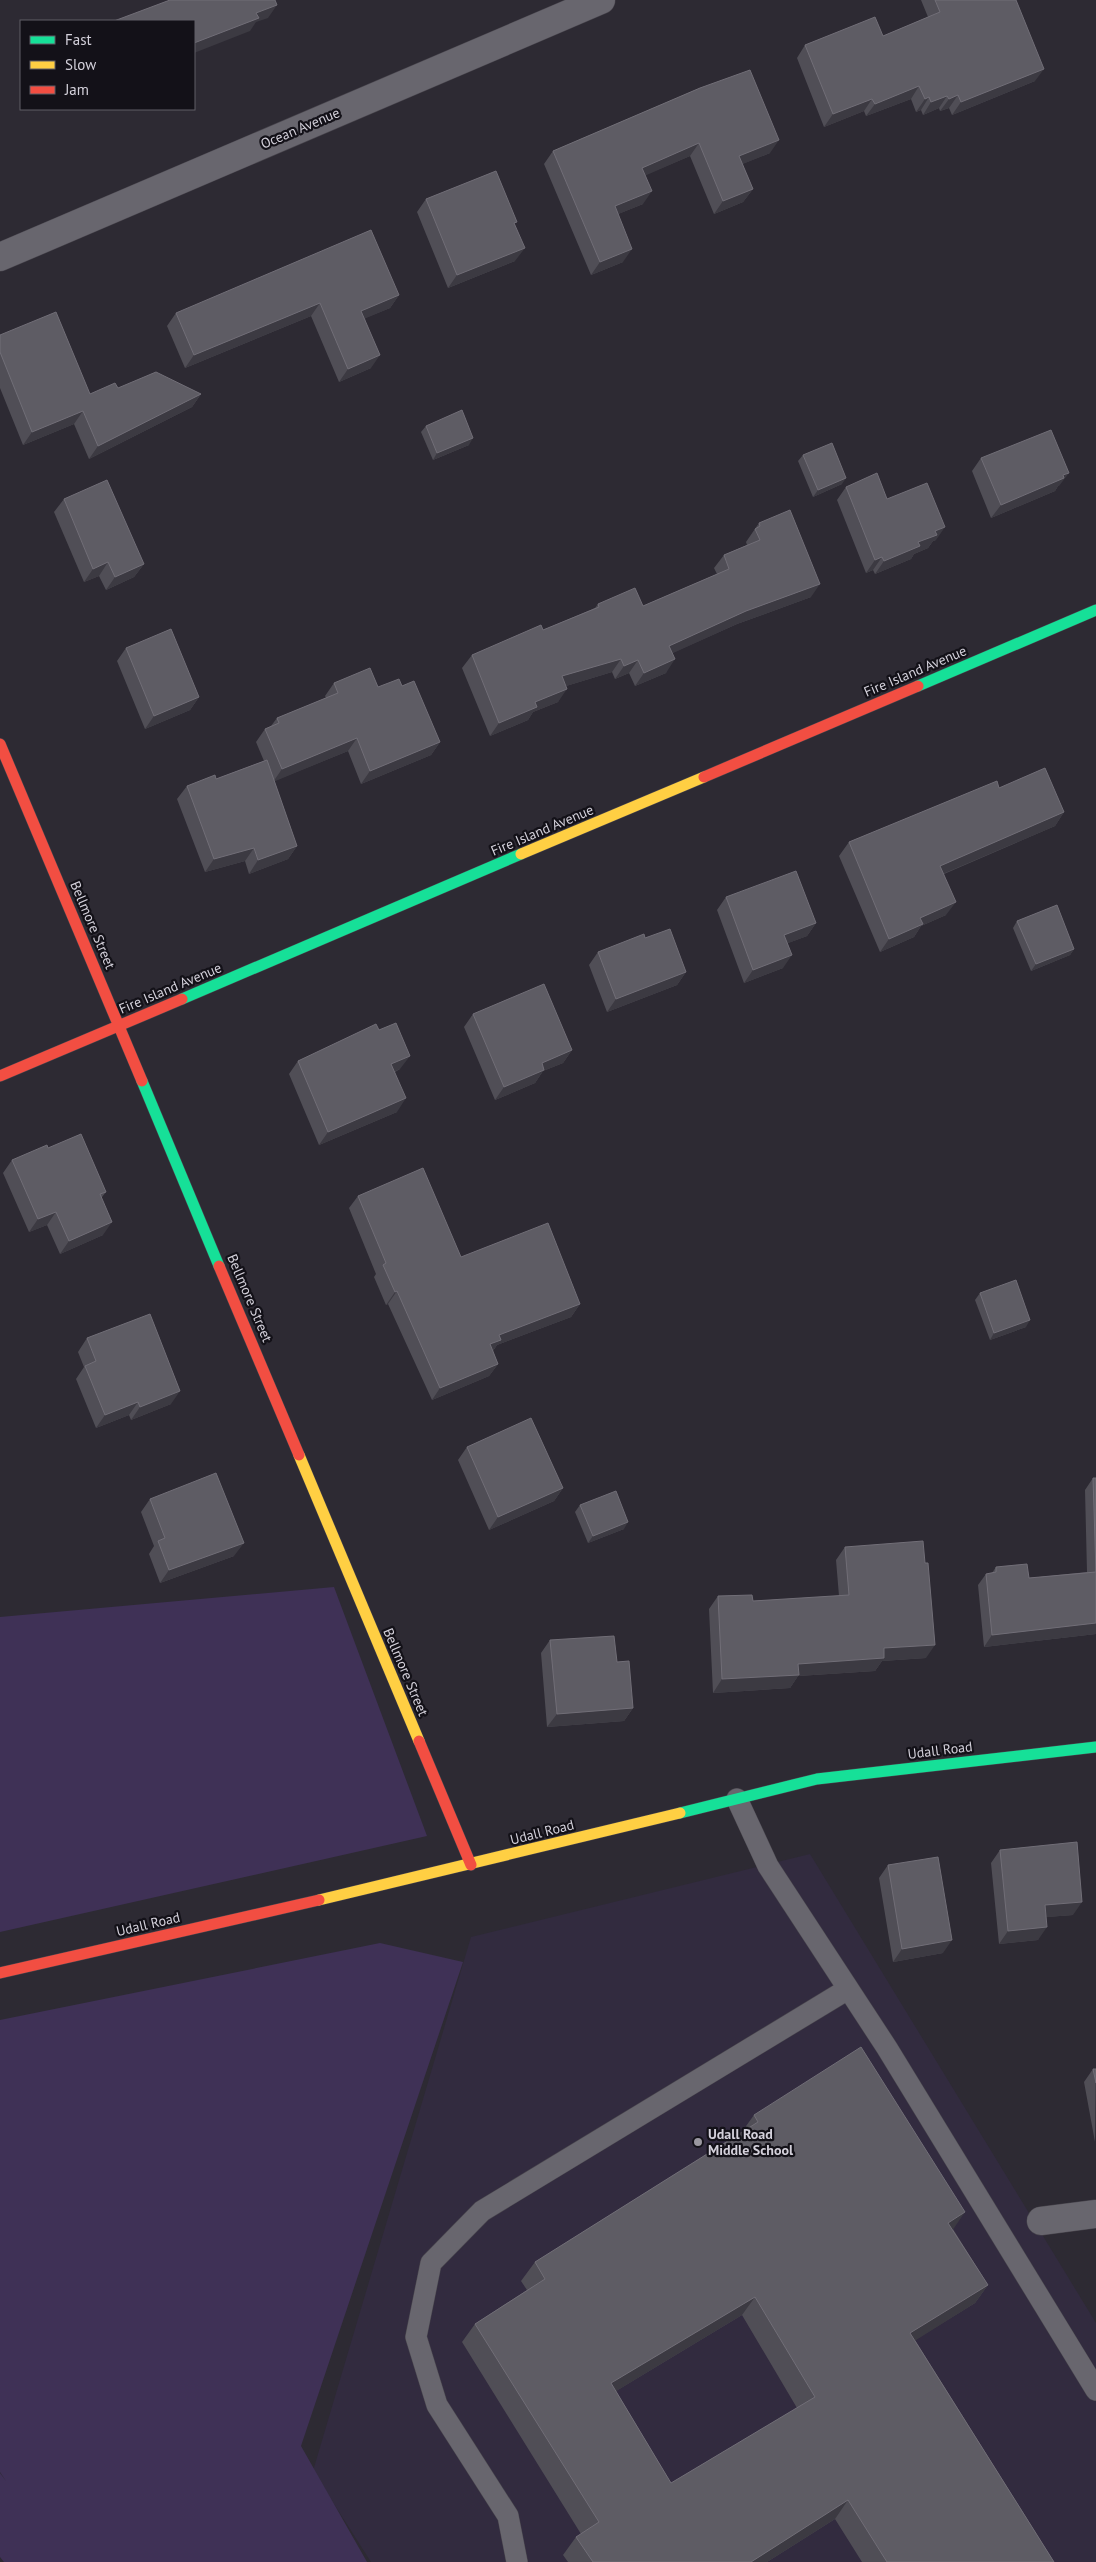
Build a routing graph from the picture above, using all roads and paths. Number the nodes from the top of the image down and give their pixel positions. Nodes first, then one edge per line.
1 (600, 0) edge
2 (0, 257) edge
3 (1096, 610) edge
4 (0, 744) edge
5 (120, 1025) junction
6 (0, 1076) edge
7 (1096, 1747) edge
8 (737, 1799) junction
9 (471, 1865) junction
10 (0, 1973) edge
11 (848, 1990) junction
12 (1096, 2214) edge
13 (1041, 2220) dead end
14 (1096, 2390) edge
15 (517, 2562) edge

1 - 2 street, Ocean Avenue
3 - 5 street, Fire Island Avenue
4 - 5 street, Bellmore Street
5 - 6 street, Fire Island Avenue
5 - 9 street, Bellmore Street
7 - 8 street, Udall Road
8 - 9 street, Udall Road
8 - 11 lane
9 - 10 street, Udall Road
11 - 14 lane
11 - 15 lane
12 - 13 street

